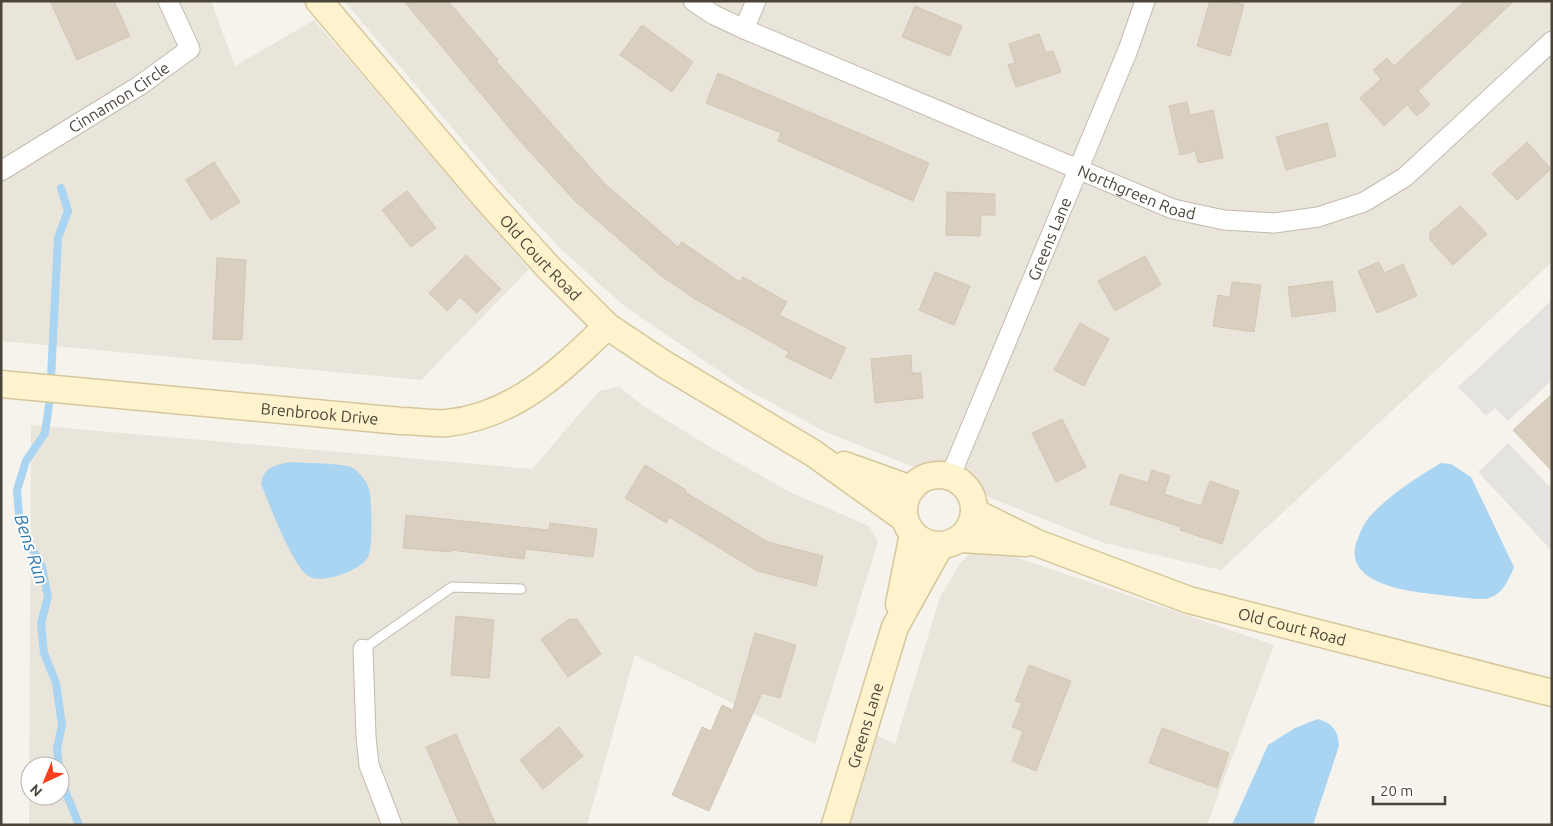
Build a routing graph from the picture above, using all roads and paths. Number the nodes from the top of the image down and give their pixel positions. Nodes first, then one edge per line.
1 (168, 1) edge
2 (319, 1) edge
3 (694, 1) edge
4 (756, 1) edge
5 (1145, 1) edge
6 (744, 29) junction
7 (1552, 41) edge
8 (1078, 167) junction
9 (1, 171) edge
10 (607, 326) junction
11 (1, 384) edge
12 (813, 453) junction
13 (950, 477) junction
14 (911, 489) junction
15 (974, 512) junction
16 (909, 527) junction
17 (950, 542) junction
18 (1037, 543) junction
19 (521, 589) dead end
20 (895, 627) junction
21 (363, 649) joint
22 (1552, 692) edge
23 (392, 825) edge
24 (835, 825) edge

1 - 9 street, Cinnamon Circle
2 - 10 main road, Old Court Road
3 - 6 street, Northgreen Road
4 - 6 street
5 - 8 street, Greens Lane
6 - 8 street, Northgreen Road
7 - 8 street, Northgreen Road
8 - 13 street, Greens Lane
10 - 11 main road, Brenbrook Drive
10 - 12 main road, Old Court Road
12 - 14 main road, Old Court Road
12 - 16 main road, Old Court Road
13 - 14 main road
13 - 15 main road
14 - 16 main road
15 - 17 main road
15 - 18 main road, Old Court Road
16 - 17 main road
16 - 20 main road, Greens Lane
17 - 18 main road, Old Court Road
17 - 20 main road, Greens Lane
18 - 22 main road, Old Court Road
19 - 21 lane
20 - 24 main road, Greens Lane
21 - 23 street

